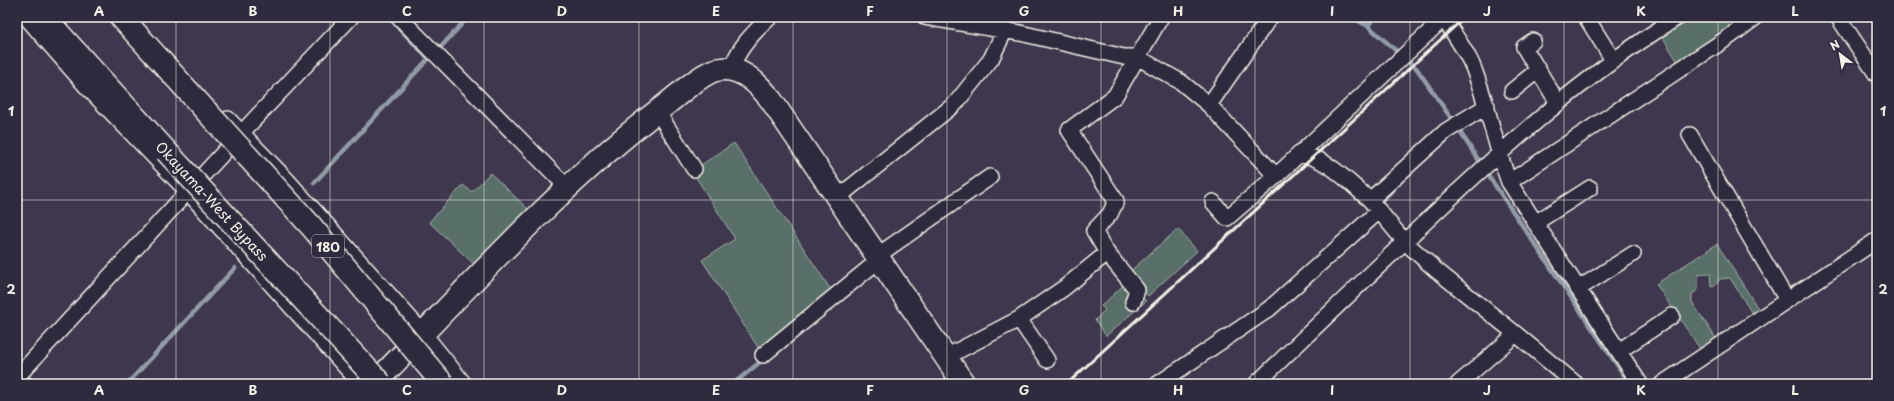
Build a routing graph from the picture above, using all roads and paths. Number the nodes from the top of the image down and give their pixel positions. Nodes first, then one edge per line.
1 (26, 17) edge
2 (44, 17) edge
3 (121, 17) edge
4 (134, 17) edge
5 (351, 17) edge
6 (399, 17) edge
7 (770, 17) edge
8 (925, 17) edge
9 (1161, 17) edge
10 (1270, 17) edge
11 (1443, 17) edge
12 (1586, 17) edge
13 (1678, 17) edge
14 (1842, 18) edge
15 (1755, 19) edge
16 (1005, 30) junction
17 (1533, 41) dead end
18 (1137, 57) junction
19 (1614, 60) junction
20 (731, 69) junction
21 (1538, 70) junction
22 (1877, 75) edge
23 (1512, 91) dead end
24 (1558, 103) junction
25 (1209, 105) junction
26 (1487, 106) junction
27 (657, 111) junction
28 (242, 134) junction
29 (1690, 135) dead end
30 (1498, 153) junction
31 (1300, 154) junction
32 (694, 169) dead end
33 (1276, 176) junction
34 (990, 178) dead end
35 (1509, 182) junction
36 (568, 188) junction
37 (1590, 188) dead end
38 (188, 192) junction
39 (837, 198) junction
40 (1213, 202) dead end
41 (1374, 206) junction
42 (1535, 223) junction
43 (1877, 240) edge
44 (1405, 242) junction
45 (1106, 253) junction
46 (1633, 254) dead end
47 (878, 258) junction
48 (1578, 289) junction
49 (1788, 300) junction
50 (1133, 302) dead end
51 (1672, 316) dead end
52 (1019, 319) junction
53 (424, 334) junction
54 (1516, 334) junction
55 (1619, 351) junction
56 (763, 355) dead end
57 (946, 357) junction
58 (1047, 360) dead end
59 (17, 377) edge
60 (361, 384) edge
61 (374, 384) edge
62 (382, 384) edge
63 (443, 384) edge
64 (464, 384) edge
65 (964, 384) edge
66 (1158, 384) edge
67 (1256, 384) edge
68 (1458, 384) edge
69 (1576, 384) edge
70 (1640, 384) edge
71 (1662, 384) edge

1 - 38 street
2 - 62 main road, Okayama-West Bypass, bridge
3 - 63 main road, 180, bridge
4 - 28 street
5 - 28 street
6 - 36 street
7 - 20 street
8 - 16 street
9 - 18 street
10 - 25 street
11 - 26 street
11 - 31 street
12 - 19 street
13 - 19 street
14 - 22 street
15 - 35 street
16 - 18 street
16 - 39 street
17 - 21 street
18 - 25 street
18 - 45 street
19 - 24 street
20 - 27 main road
20 - 39 main road
21 - 23 street
21 - 24 street
24 - 30 street
25 - 33 street
26 - 30 street
26 - 41 street
27 - 32 street
27 - 36 main road
28 - 38 street
28 - 53 street
29 - 49 street
30 - 35 street
30 - 44 street
31 - 33 street
31 - 41 street
33 - 40 street
34 - 47 street
35 - 42 street
36 - 53 main road
37 - 42 street
38 - 59 street
38 - 60 street
39 - 47 main road
41 - 44 street
41 - 66 street
42 - 48 street
43 - 49 street
44 - 54 street
44 - 67 street
45 - 50 street
45 - 52 street
46 - 48 street
47 - 56 street
47 - 57 main road
48 - 55 street
49 - 71 street
51 - 55 street
52 - 57 street
52 - 58 street
53 - 61 main road
53 - 64 street
54 - 68 street
54 - 69 street
55 - 70 street
57 - 65 main road

